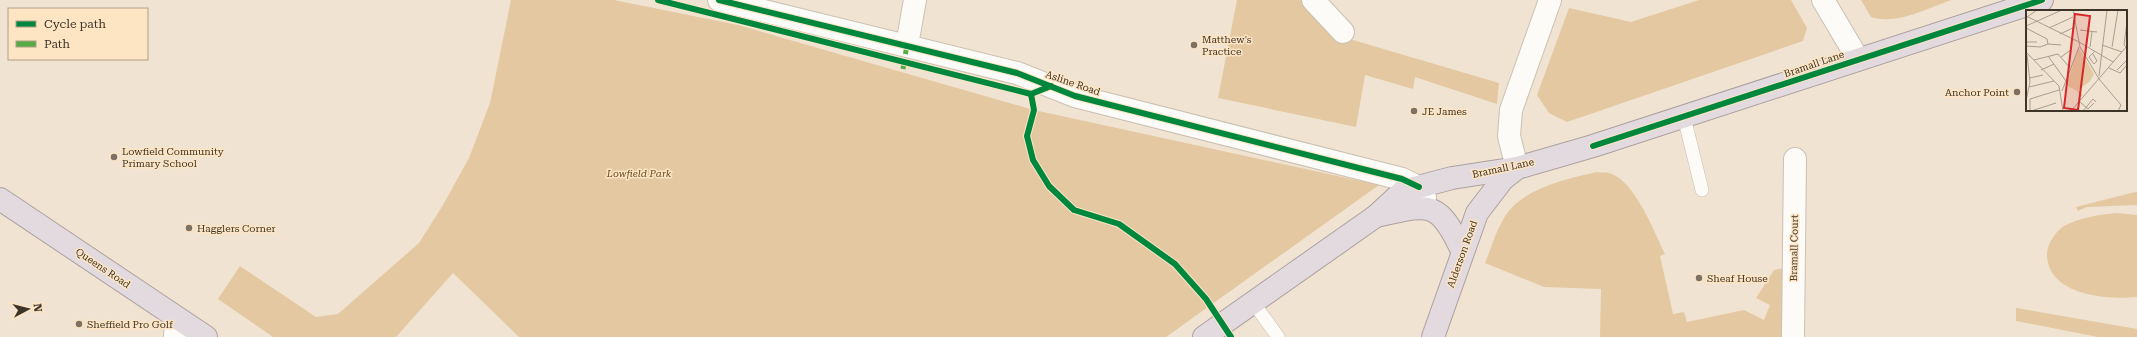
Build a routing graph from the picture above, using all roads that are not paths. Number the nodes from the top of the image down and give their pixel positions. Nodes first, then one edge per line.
1 (719, 0) edge
2 (915, 0) edge
3 (1313, 0) edge
4 (1550, 0) edge
5 (1823, 0) edge
6 (2042, 0) edge
7 (1343, 32) dead end
8 (907, 45) junction
9 (1858, 59) junction
10 (1684, 117) junction
11 (1795, 159) dead end
12 (1517, 168) junction
13 (1419, 187) junction
14 (1702, 190) dead end
15 (0, 199) edge
16 (1429, 209) junction
17 (1376, 216) junction
18 (1462, 251) junction
19 (1253, 302) junction
20 (176, 327) edge
21 (206, 337) edge
22 (1204, 337) edge
23 (1278, 337) edge
24 (1432, 337) edge
25 (1793, 337) edge

1 - 8 street, Asline Road
2 - 8 street
3 - 7 street
4 - 12 street
5 - 9 street
6 - 9 highway, Bramall Lane
8 - 13 street, Asline Road
9 - 10 highway, Bramall Lane
10 - 12 highway, Bramall Lane
10 - 14 lane
11 - 25 street, Bramall Court
12 - 13 highway, Bramall Lane
12 - 18 highway, Alderson Road
13 - 16 street
13 - 17 highway, Bramall Lane
15 - 20 highway, Queens Road
16 - 17 highway
16 - 18 highway
17 - 19 highway, Bramall Lane
18 - 24 highway, Alderson Road
19 - 22 highway, Bramall Lane
19 - 23 lane
20 - 21 highway, Queens Road

